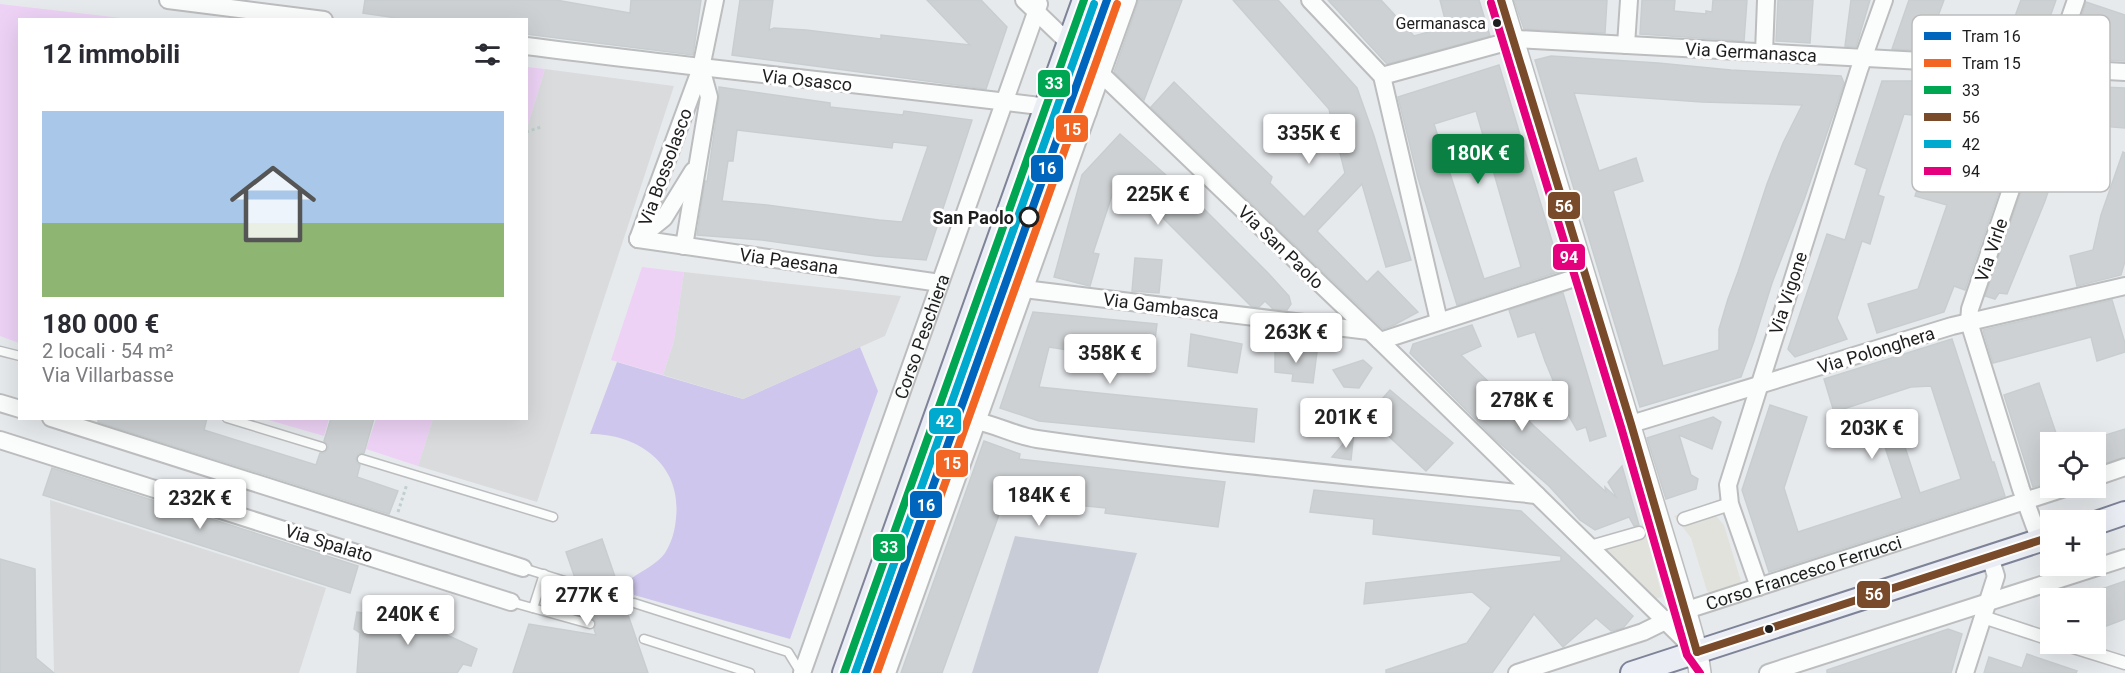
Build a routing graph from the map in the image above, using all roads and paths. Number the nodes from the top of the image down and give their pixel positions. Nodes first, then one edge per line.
1 (168, 0) edge
2 (715, 0) edge
3 (1084, 0) edge
4 (1128, 0) edge
5 (1310, 0) edge
6 (1501, 0) edge
7 (1629, 0) edge
8 (1766, 0) edge
9 (1884, 0) edge
10 (2076, 0) edge
11 (1034, 4) edge
12 (277, 7) edge
13 (2071, 15) edge
14 (317, 18) edge
15 (1513, 39) junction
16 (1069, 43) junction
17 (1626, 45) junction
18 (528, 46) edge
19 (1764, 53) junction
20 (1863, 59) junction
21 (1912, 61) edge
22 (701, 68) junction
23 (2110, 71) edge
24 (2125, 72) edge
25 (1101, 74) junction
26 (1382, 76) junction
27 (1004, 101) junction
28 (1046, 107) junction
29 (1088, 112) junction
30 (541, 127) dead end
31 (528, 131) edge
32 (698, 162) junction
33 (2011, 192) edge
34 (638, 239) junction
35 (684, 246) junction
36 (1584, 275) junction
37 (940, 283) junction
38 (2125, 286) edge
39 (1024, 289) junction
40 (1439, 321) junction
41 (1969, 322) junction
42 (1374, 336) junction
43 (0, 351) edge
44 (18, 356) edge
45 (1759, 386) junction
46 (0, 403) edge
47 (18, 408) edge
48 (57, 420) edge
49 (233, 420) edge
50 (976, 421) junction
51 (1631, 424) junction
52 (0, 440) edge
53 (322, 447) dead end
54 (362, 459) dead end
55 (2125, 467) edge
56 (410, 474) junction
57 (2106, 474) edge
58 (1537, 495) junction
59 (2040, 496) edge
60 (2026, 501) junction
61 (1730, 504) junction
62 (2125, 513) edge
63 (553, 517) dead end
64 (1684, 519) dead end
65 (2106, 520) edge
66 (393, 527) junction
67 (2040, 529) edge
68 (1639, 533) dead end
69 (2040, 541) edge
70 (1590, 547) junction
71 (1990, 557) junction
72 (2125, 558) edge
73 (523, 568) joint
74 (544, 574) junction
75 (574, 584) dead end
76 (1759, 587) junction
77 (511, 602) joint
78 (634, 603) dead end
79 (533, 608) junction
80 (1986, 609) junction
81 (1686, 611) junction
82 (1666, 620) junction
83 (590, 624) dead end
84 (2040, 634) edge
85 (644, 639) dead end
86 (2096, 654) edge
87 (1698, 663) edge
88 (2125, 663) edge
89 (750, 673) edge
90 (801, 673) edge
91 (844, 673) edge
92 (887, 673) edge
93 (1517, 673) edge
94 (1632, 673) edge
95 (1714, 673) edge
96 (1768, 673) edge
97 (1965, 673) edge

1 - 12 street
2 - 22 street, Via Bossolasco
3 - 16 main road
4 - 25 street
5 - 26 street
6 - 15 street
7 - 17 street
8 - 19 street
9 - 20 street, Via Vigone
10 - 13 street, Via Virle
11 - 16 street, Via San Paolo
11 - 27 street, Corso Peschiera
12 - 14 street
15 - 17 street, Via Germanasca
15 - 26 street, Via Germanasca
15 - 36 street
16 - 25 street, Via San Paolo
16 - 28 main road
17 - 19 street, Via Germanasca
18 - 22 street, Via Osasco
19 - 20 street, Via Germanasca
20 - 21 street, Via Germanasca
20 - 45 street, Via Vigone
22 - 27 street, Via Osasco
22 - 32 street, Via Bossolasco
22 - 34 street, Via Bossolasco
23 - 24 street, Via Germanasca
25 - 29 street
25 - 42 street, Via San Paolo
26 - 40 street
27 - 28 street, Via Osasco
27 - 37 street, Corso Peschiera
28 - 29 street, Via Osasco
28 - 91 main road
29 - 39 street
30 - 31 path
32 - 34 street, Via Bossolasco
32 - 35 street, Via Bossolasco
33 - 41 street, Via Virle
34 - 35 street, Via Paesana
35 - 37 street, Via Paesana
36 - 40 street, Via Gambasca
36 - 51 street
37 - 90 street, Corso Peschiera
38 - 41 street, Via Polonghera
39 - 42 street, Via Gambasca
39 - 50 street
40 - 42 street, Via Gambasca
41 - 45 street, Via Polonghera
41 - 60 street
42 - 58 street, Via San Paolo
43 - 44 lane
45 - 51 street, Via Polonghera
45 - 61 street, Via Vigone
46 - 47 street
48 - 66 street, Via Spalato
49 - 53 lane
50 - 58 street
50 - 92 street
51 - 81 street
52 - 77 street, Via Spalato
54 - 56 lane
55 - 57 street
56 - 63 lane
56 - 66 path
58 - 70 street, Via San Paolo
59 - 60 street, Corso Francesco Ferrucci
60 - 67 street
60 - 76 street, Corso Francesco Ferrucci
61 - 64 street
61 - 76 street, Via Vigone
62 - 65 main road
66 - 73 street, Via Spalato
68 - 70 street
69 - 71 main road
70 - 82 street, Via San Paolo
71 - 80 street
71 - 87 main road
72 - 80 street
73 - 74 lane, Via Spalato
74 - 75 lane, Via Spalato
74 - 79 lane
76 - 81 street, Corso Francesco Ferrucci
77 - 79 lane, Via Spalato
78 - 90 lane
79 - 83 lane, Via Spalato
80 - 84 street
80 - 96 street
80 - 97 street
81 - 82 street, Corso Francesco Ferrucci
81 - 87 street
82 - 87 street, Via San Paolo
82 - 93 street, Corso Francesco Ferrucci
85 - 89 lane
86 - 88 street
87 - 94 main road
87 - 95 street

